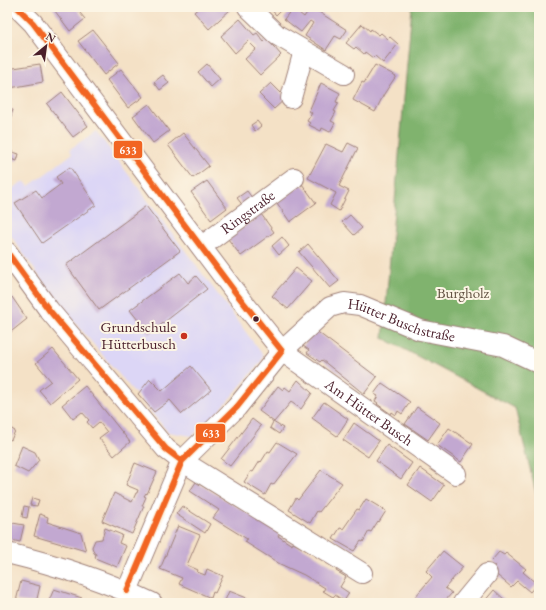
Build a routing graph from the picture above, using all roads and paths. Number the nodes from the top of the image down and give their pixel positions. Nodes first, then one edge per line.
1 (17, 7) edge
2 (248, 7) edge
3 (304, 51) junction
4 (344, 74) dead end
5 (292, 98) dead end
6 (294, 178) dead end
7 (202, 246) junction
8 (7, 252) edge
9 (282, 351) junction
10 (539, 363) edge
11 (182, 461) junction
12 (456, 474) dead end
13 (7, 553) edge
14 (362, 573) dead end
15 (487, 574) dead end
16 (127, 591) junction
17 (152, 603) edge
18 (463, 603) edge

1 - 7 street
2 - 3 street
3 - 4 street
3 - 5 street
6 - 7 street, Ringstraße
7 - 9 street
8 - 11 street
9 - 10 street, Hütter Buschstraße
9 - 11 street, Hütter Buschstraße
9 - 12 street, Am Hütter Busch
11 - 14 street
11 - 16 street, Hütter Buschstraße
13 - 16 street
15 - 18 street
16 - 17 street

